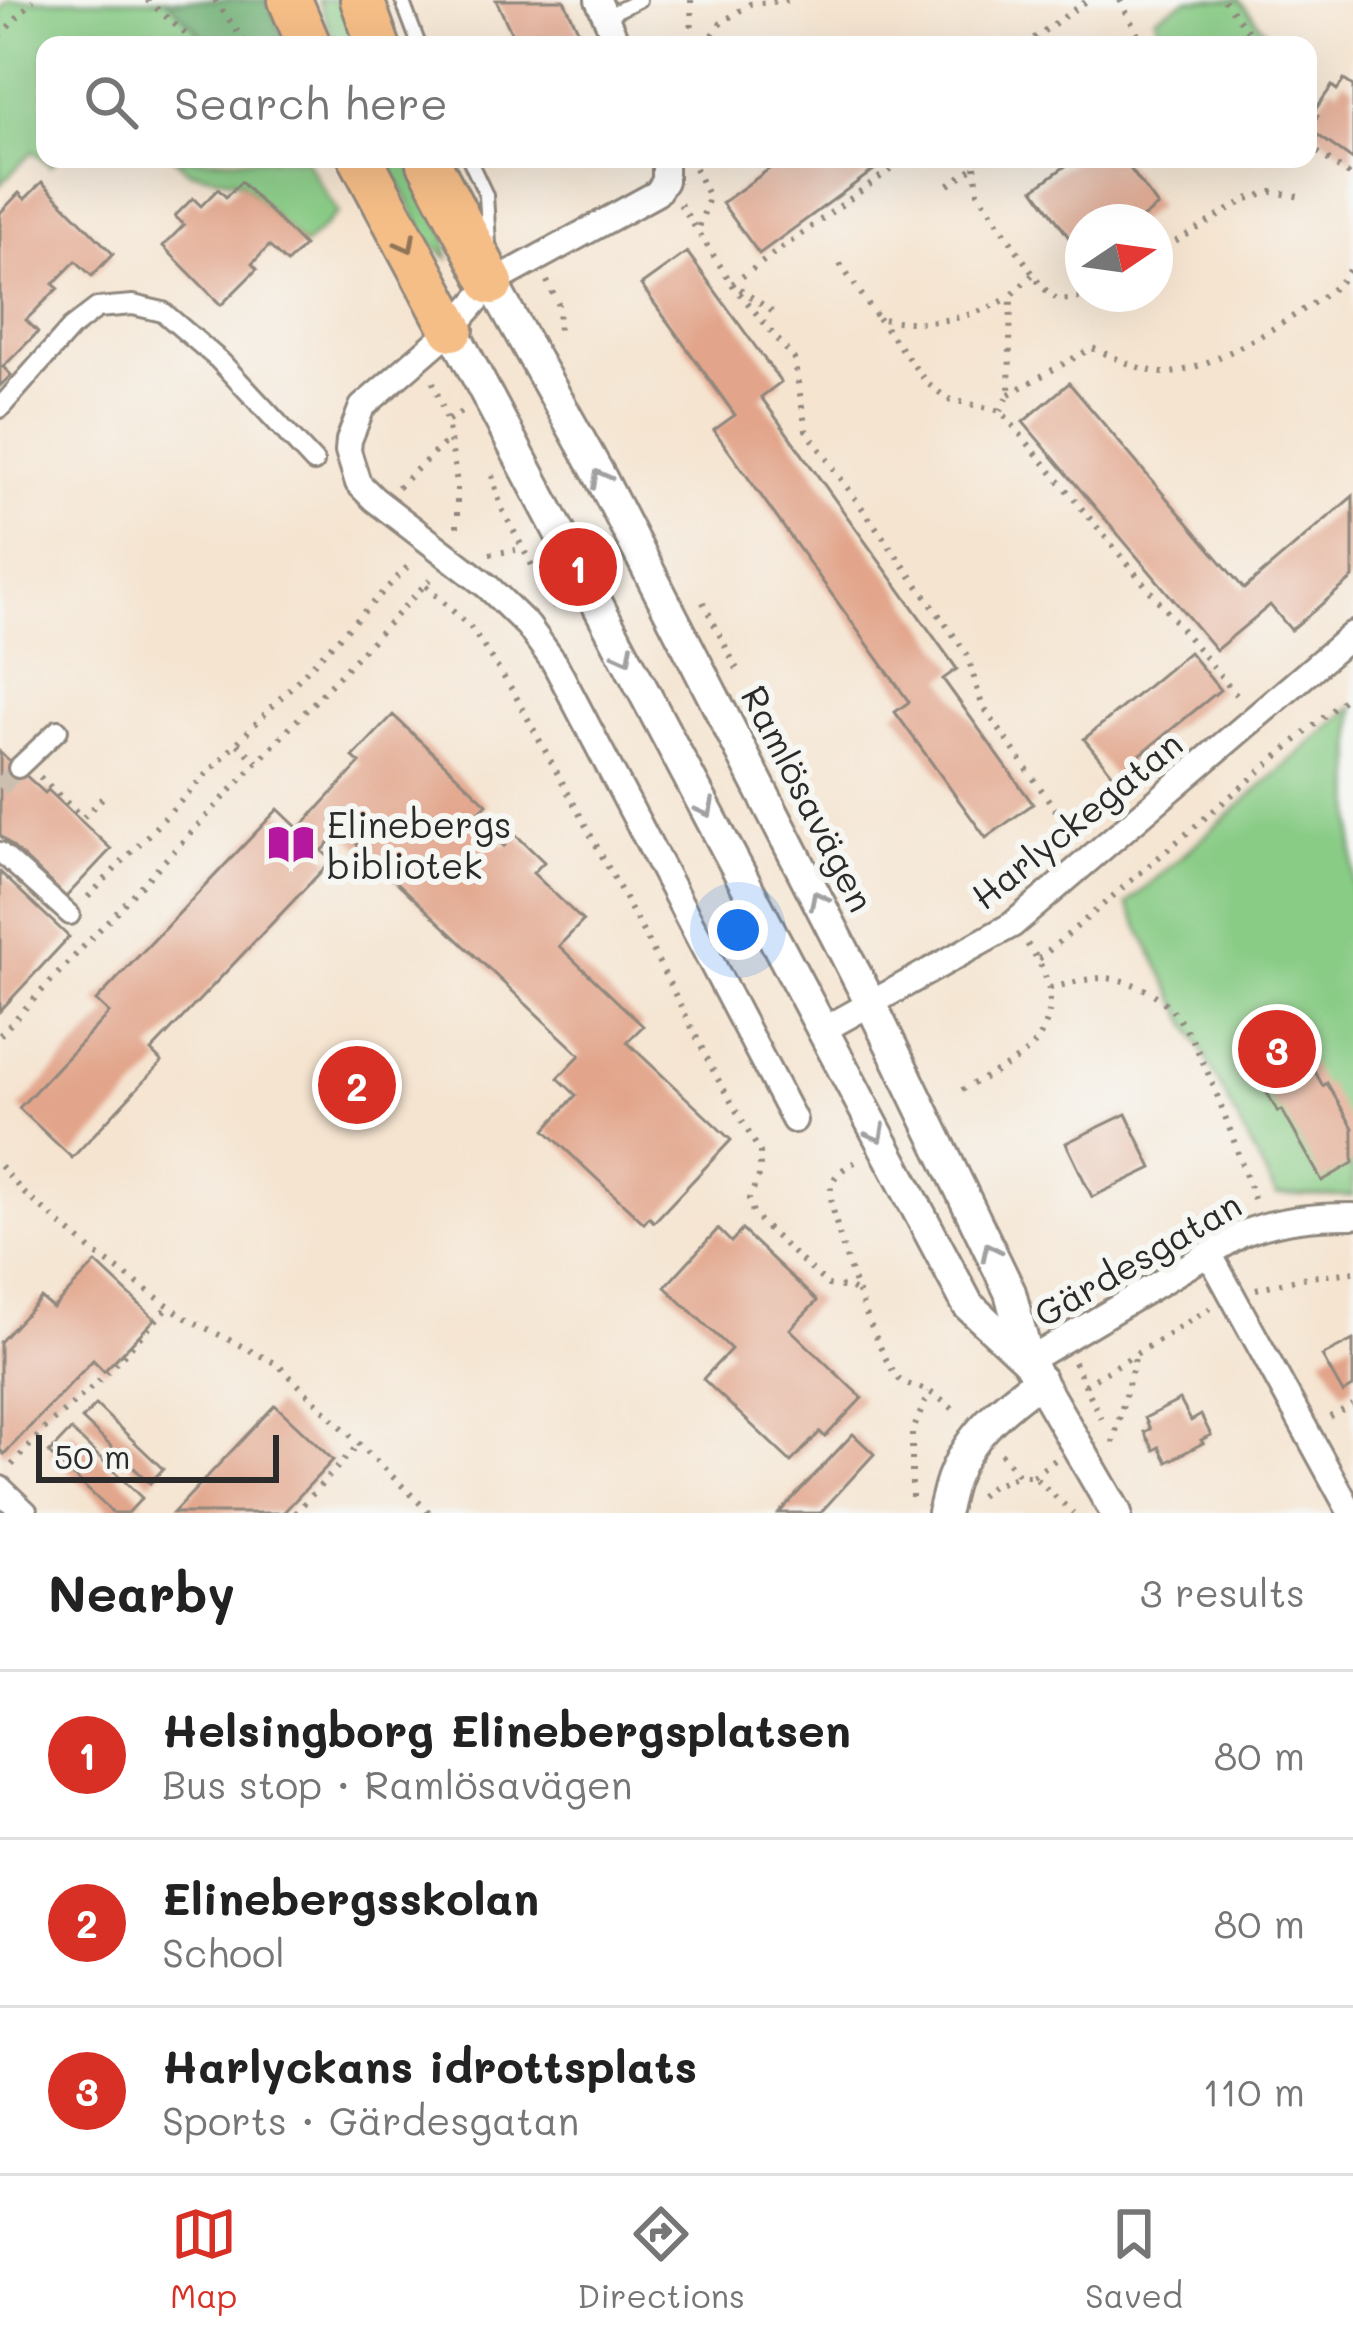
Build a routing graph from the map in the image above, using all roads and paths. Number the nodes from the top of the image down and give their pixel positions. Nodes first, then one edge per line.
1 (32, 0) edge
2 (147, 0) edge
3 (215, 0) edge
4 (290, 0) edge
5 (362, 0) edge
6 (401, 0) edge
7 (639, 0) edge
8 (691, 0) edge
9 (791, 0) edge
10 (1088, 0) edge
11 (1120, 0) edge
12 (1224, 0) edge
13 (602, 8) edge
14 (0, 36) edge
15 (188, 36) edge
16 (241, 36) edge
17 (305, 36) edge
18 (375, 36) edge
19 (415, 36) edge
20 (614, 36) edge
21 (692, 36) edge
22 (712, 36) edge
23 (1037, 36) edge
24 (1138, 36) edge
25 (1251, 36) edge
26 (1317, 152) edge
27 (366, 168) edge
28 (432, 168) edge
29 (474, 168) edge
30 (694, 168) edge
31 (893, 168) edge
32 (970, 168) edge
33 (976, 168) edge
34 (665, 170) edge
35 (1353, 178) edge
36 (949, 185) dead end
37 (1302, 197) dead end
38 (698, 231) junction
39 (1173, 243) edge
40 (537, 259) junction
41 (840, 264) dead end
42 (1353, 264) edge
43 (1033, 274) junction
44 (492, 284) junction
45 (733, 284) junction
46 (1011, 296) junction
47 (1065, 299) edge
48 (773, 312) dead end
49 (878, 318) junction
50 (452, 329) junction
51 (536, 363) junction
52 (1009, 394) junction
53 (488, 395) junction
54 (0, 409) edge
55 (1001, 411) junction
56 (450, 438) junction
57 (314, 462) dead end
58 (492, 474) dead end
59 (393, 491) dead end
60 (445, 546) junction
61 (516, 550) dead end
62 (426, 585) junction
63 (548, 609) dead end
64 (1353, 634) edge
65 (1353, 692) edge
66 (1255, 717) junction
67 (58, 730) dead end
68 (238, 744) junction
69 (257, 763) junction
70 (18, 768) tunnel mouth
71 (106, 793) dead end
72 (58, 794) dead end
73 (0, 852) edge
74 (1089, 859) junction
75 (70, 915) junction
76 (1012, 926) junction
77 (93, 937) junction
78 (1039, 959) junction
79 (1050, 988) junction
80 (871, 1004) junction
81 (823, 1030) junction
82 (0, 1035) edge
83 (962, 1090) dead end
84 (794, 1120) dead end
85 (855, 1162) dead end
86 (0, 1166) edge
87 (1353, 1216) edge
88 (1263, 1225) junction
89 (1210, 1255) junction
90 (169, 1306) junction
91 (1136, 1354) dead end
92 (1034, 1370) junction
93 (929, 1392) dead end
94 (1113, 1443) dead end
95 (359, 1444) junction
96 (1019, 1476) dead end
97 (0, 1478) edge
98 (0, 1489) edge
99 (959, 1510) edge
100 (26, 1513) edge
101 (295, 1513) edge
102 (430, 1513) edge
103 (912, 1513) edge
104 (1116, 1513) edge
105 (1351, 1513) edge

1 - 14 path
2 - 15 path
3 - 16 path
4 - 17 highway
5 - 18 highway
6 - 19 lane
7 - 13 lane
8 - 21 path
9 - 22 path
10 - 23 path
11 - 24 path
12 - 25 path
13 - 20 street
26 - 35 path
27 -> 50 highway
28 - 44 highway
29 - 44 lane
30 - 38 path
31 - 45 path
32 - 36 path
33 - 43 path
34 - 38 path
34 - 40 street
37 - 39 path
38 - 45 path
40 - 44 street
40 - 51 path
41 - 49 path
42 - 52 path
43 - 46 path
43 - 47 path
44 - 50 street
44 - 51 street, Ramlösavägen
45 - 48 path
45 - 74 path
46 - 49 path
46 - 52 path
49 - 55 path
50 - 53 street, Ramlösavägen
50 - 60 street
80 -> 51 street, Ramlösavägen
52 - 55 path
53 - 56 path
53 -> 81 street, Ramlösavägen
54 - 57 street
55 - 66 path
56 - 59 path
56 - 60 path
58 - 63 path
60 - 61 path
60 - 62 path
60 - 68 path
60 - 84 street
62 - 69 path
62 - 85 path
64 - 66 street, Harlyckegatan
65 - 78 path
66 - 74 street, Harlyckegatan
67 - 70 street
68 - 69 path
68 - 75 path
69 - 77 path
71 - 72 path
73 - 75 street
74 - 76 street, Harlyckegatan
75 - 77 path
76 - 78 path
76 - 80 street, Harlyckegatan
77 - 82 path
78 - 79 path
79 - 83 path
79 - 88 path
80 - 81 street, Harlyckegatan
92 -> 80 street, Ramlösavägen
81 -> 92 street, Ramlösavägen
86 - 90 path
87 - 88 street, Gärdesgatan
88 - 89 street, Gärdesgatan
89 - 92 street, Gärdesgatan
89 - 105 street
90 - 95 path
90 - 97 path
91 - 94 path
92 - 99 street
92 - 104 street, Ramlösavägen
93 - 103 path
95 - 101 path
95 - 102 path
96 - 99 path
98 - 100 street

